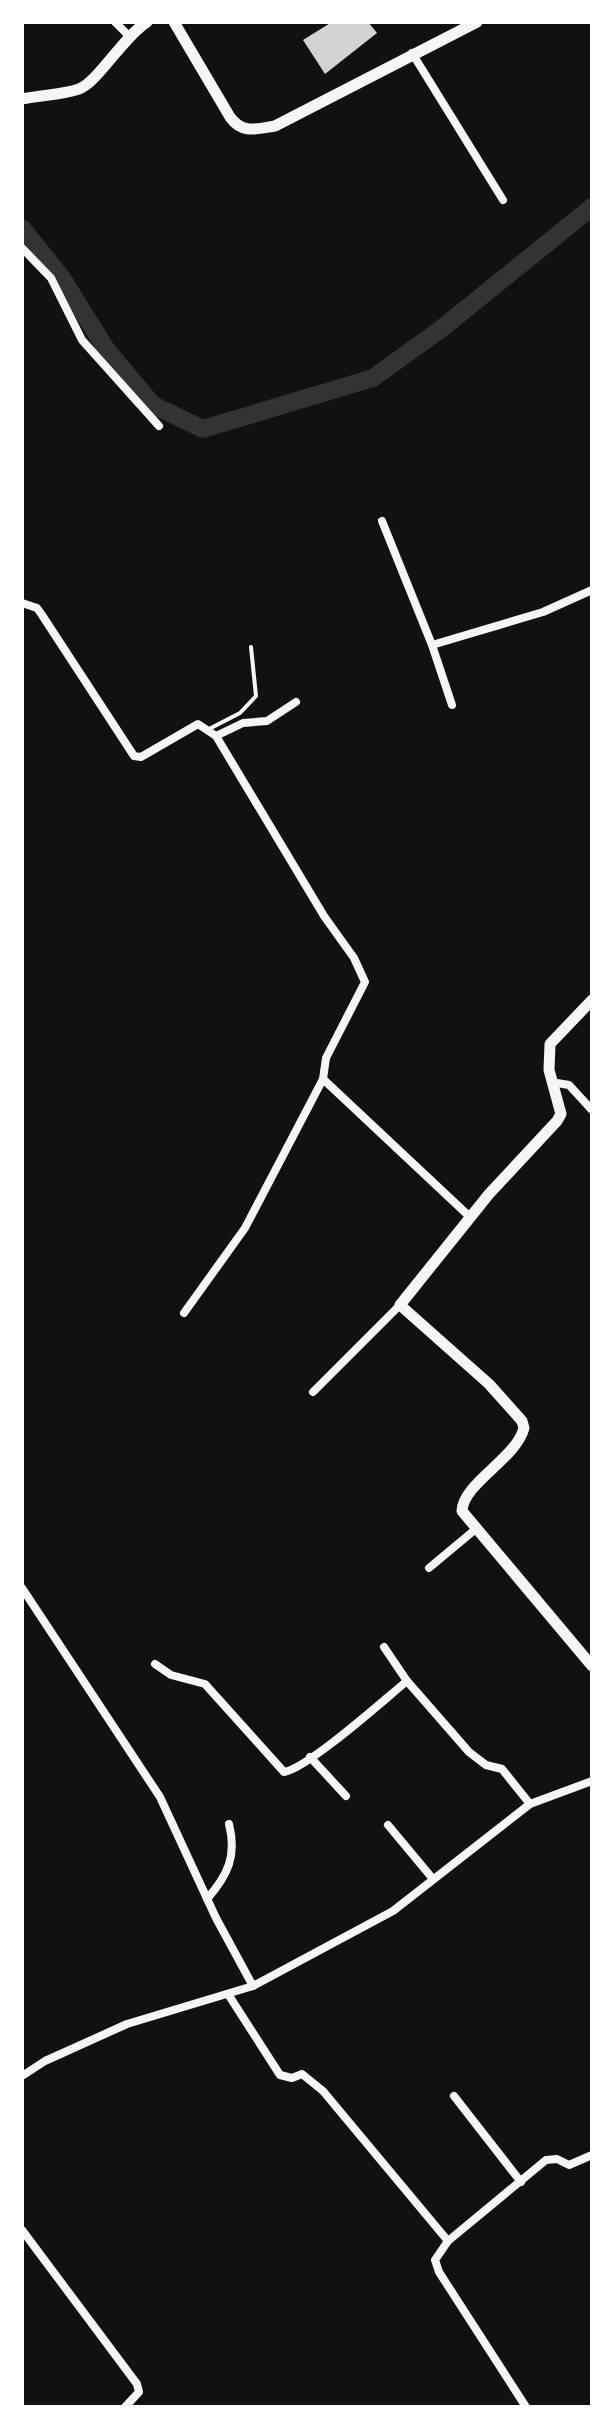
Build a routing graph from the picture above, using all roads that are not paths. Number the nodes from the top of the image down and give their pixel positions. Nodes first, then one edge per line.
1 (115, 22) edge
2 (147, 22) edge
3 (477, 22) edge
4 (181, 25) edge
5 (128, 35) junction
6 (411, 53) junction
7 (22, 99) edge
8 (503, 200) dead end
9 (22, 248) edge
10 (159, 426) dead end
11 (382, 521) dead end
12 (592, 590) edge
13 (22, 603) edge
14 (432, 645) junction
15 (251, 647) dead end
16 (296, 702) dead end
17 (452, 705) dead end
18 (213, 733) junction
19 (592, 1000) edge
20 (323, 1079) junction
21 (551, 1082) junction
22 (592, 1110) edge
23 (470, 1217) junction
24 (400, 1305) junction
25 (184, 1313) dead end
26 (313, 1392) dead end
27 (477, 1528) junction
28 (429, 1568) dead end
29 (22, 1588) edge
30 (384, 1647) dead end
31 (155, 1664) dead end
32 (592, 1666) edge
33 (407, 1681) junction
34 (310, 1757) junction
35 (592, 1781) edge
36 (346, 1796) dead end
37 (530, 1804) junction
38 (229, 1824) dead end
39 (388, 1825) dead end
40 (433, 1879) junction
41 (207, 1899) junction
42 (253, 1986) junction
43 (228, 1994) junction
44 (22, 2076) edge
45 (454, 2096) dead end
46 (592, 2155) edge
47 (521, 2182) junction
48 (22, 2230) edge
49 (448, 2241) junction
50 (125, 2407) edge
51 (526, 2407) edge

1 - 5 street
2 - 5 street
3 - 6 street
4 - 6 street
5 - 7 street
6 - 8 street
9 - 10 street
11 - 14 street
12 - 14 street
13 - 18 street
14 - 17 street
15 - 18 lane
16 - 18 street
18 - 20 street
19 - 21 street
20 - 23 street
20 - 25 street
21 - 22 street
21 - 23 street
23 - 24 street
24 - 26 street
24 - 27 street
27 - 28 street
27 - 32 street
29 - 41 street
30 - 33 street
31 - 34 street
33 - 34 street
33 - 37 street
34 - 36 street
35 - 37 street
37 - 40 street
38 - 41 street
39 - 40 street
40 - 42 street
41 - 42 street
42 - 43 street
43 - 44 street
43 - 49 street
45 - 47 street
46 - 47 street
47 - 49 street
48 - 50 street
49 - 51 street

